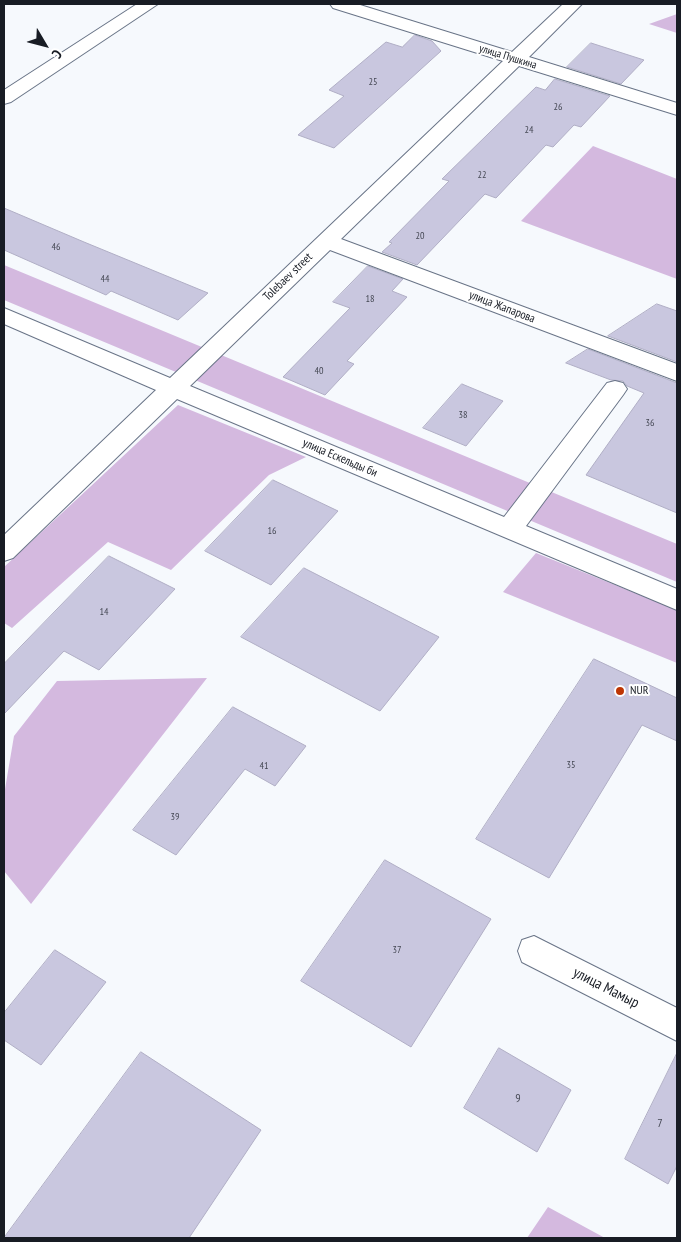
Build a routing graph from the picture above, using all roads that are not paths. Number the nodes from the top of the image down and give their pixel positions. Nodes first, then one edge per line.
1 (149, 4) edge
2 (339, 4) edge
3 (573, 4) edge
4 (514, 60) junction
5 (4, 98) edge
6 (677, 109) edge
7 (326, 241) junction
8 (4, 315) edge
9 (677, 373) edge
10 (172, 388) junction
11 (615, 389) dead end
12 (509, 529) junction
13 (4, 551) edge
14 (677, 600) edge
15 (534, 951) dead end
16 (677, 1025) edge

1 - 5 street
2 - 4 street, улица Пушкина
3 - 4 street, Tolebaev street
4 - 6 street, улица Пушкина
4 - 7 street, Tolebaev street
7 - 9 street, улица Жапарова
7 - 10 street, Tolebaev street
8 - 10 street, улица Ескельды би
10 - 12 street, улица Ескельды би
10 - 13 street, Tolebaev street
11 - 12 street
12 - 14 street, улица Ескельды би
15 - 16 street, улица Мамыр

